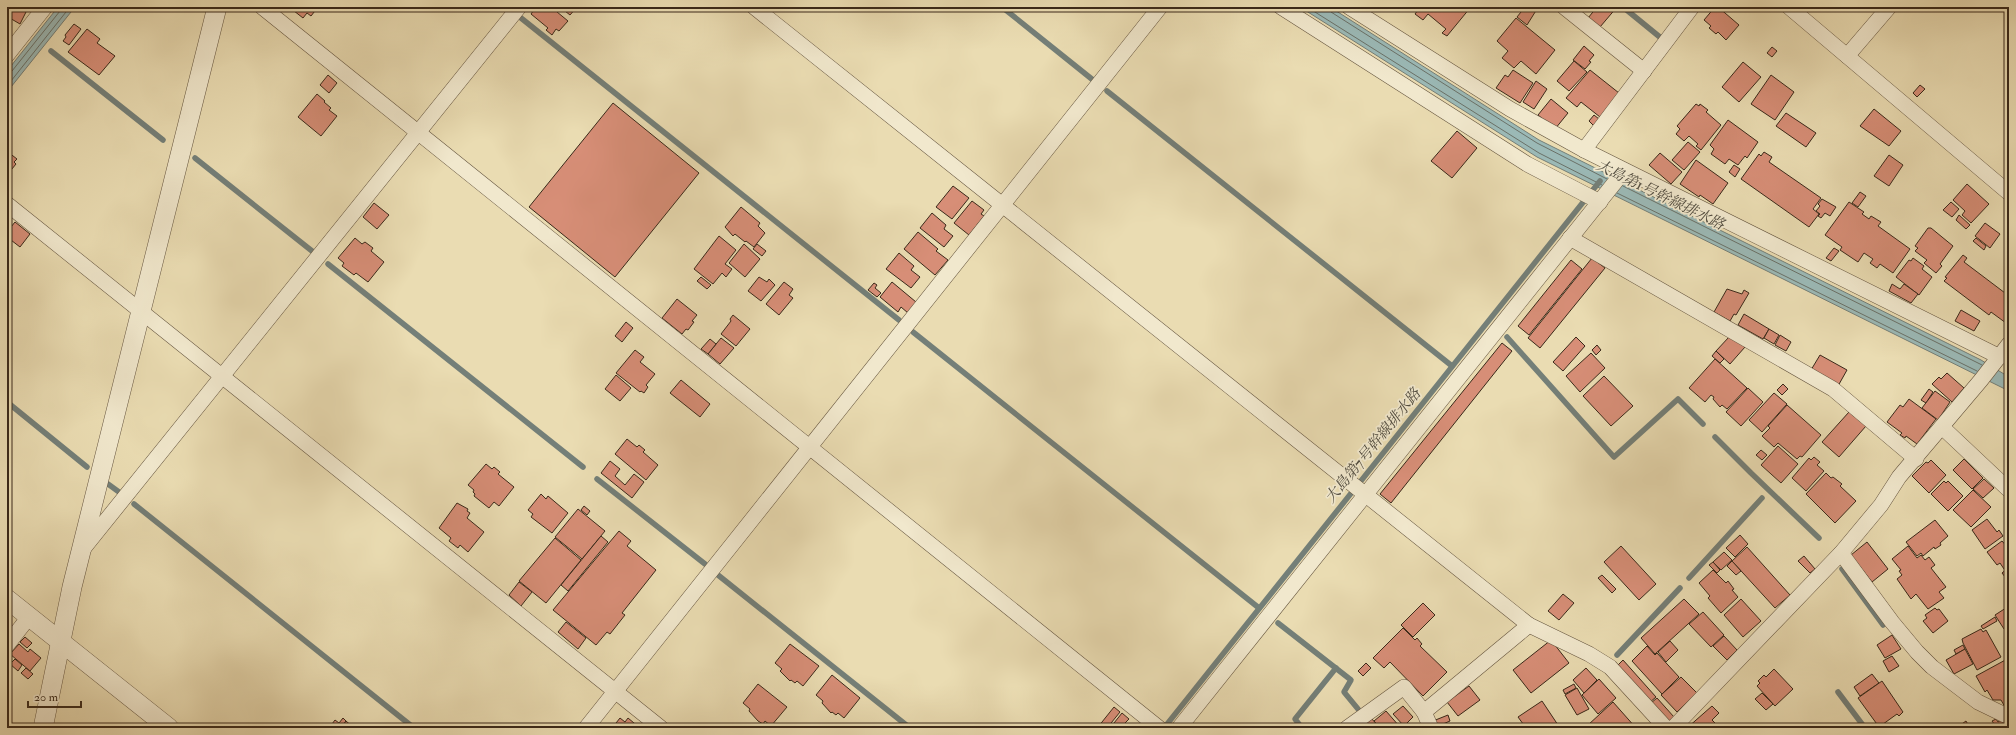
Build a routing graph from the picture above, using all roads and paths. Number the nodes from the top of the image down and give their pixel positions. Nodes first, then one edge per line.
1 (45, 7) edge
2 (218, 7) edge
3 (262, 7) edge
4 (519, 7) edge
5 (754, 7) edge
6 (1160, 7) edge
7 (1281, 7) edge
8 (1349, 7) edge
9 (1564, 7) edge
10 (1692, 7) edge
11 (1789, 7) edge
12 (1889, 7) edge
13 (7, 55) edge
14 (1847, 56) junction
15 (1644, 71) junction
16 (418, 133) junction
17 (1584, 150) junction
18 (1622, 174) junction
19 (2009, 193) edge
20 (1596, 197) junction
21 (7, 204) edge
22 (1004, 206) junction
23 (1570, 238) junction
24 (141, 310) junction
25 (2009, 344) edge
26 (1997, 360) junction
27 (223, 375) junction
28 (1942, 427) junction
29 (810, 448) junction
30 (1916, 459) junction
31 (1359, 489) junction
32 (2009, 490) edge
33 (81, 551) junction
34 (1841, 553) junction
35 (7, 599) edge
36 (29, 617) junction
37 (1529, 625) junction
38 (61, 642) junction
39 (7, 645) edge
40 (615, 691) junction
41 (1424, 712) junction
42 (2009, 717) edge
43 (1158, 727) edge
44 (44, 728) edge
45 (169, 728) edge
46 (586, 728) edge
47 (661, 728) edge
48 (1179, 728) edge
49 (1347, 728) edge
50 (1431, 728) edge
51 (1666, 728) edge
52 (1674, 728) edge

1 - 13 street
2 - 24 street
3 - 16 street
4 - 16 street
5 - 22 street
6 - 22 street
7 - 20 street
8 - 17 street
9 - 15 street
10 - 15 street
11 - 14 street
12 - 14 street
14 - 19 street
15 - 17 street
16 - 27 street
16 - 29 street
17 - 18 street
18 - 20 street
18 - 26 street
20 - 23 street
21 - 24 street
22 - 29 street
22 - 31 street
23 - 30 street
23 - 31 street
24 - 27 street
24 - 33 street
25 - 26 street
26 - 28 street
27 - 33 street
27 - 40 street
28 - 30 street
28 - 32 street
29 - 40 street
29 - 43 street
30 - 34 street
31 - 37 street
31 - 48 street
33 - 38 street
34 - 42 street
34 - 52 street
35 - 36 street
36 - 38 street
36 - 39 street
37 - 41 street
37 - 51 street
38 - 44 street
38 - 45 street
40 - 46 street
40 - 47 street
41 - 49 street
41 - 50 street

